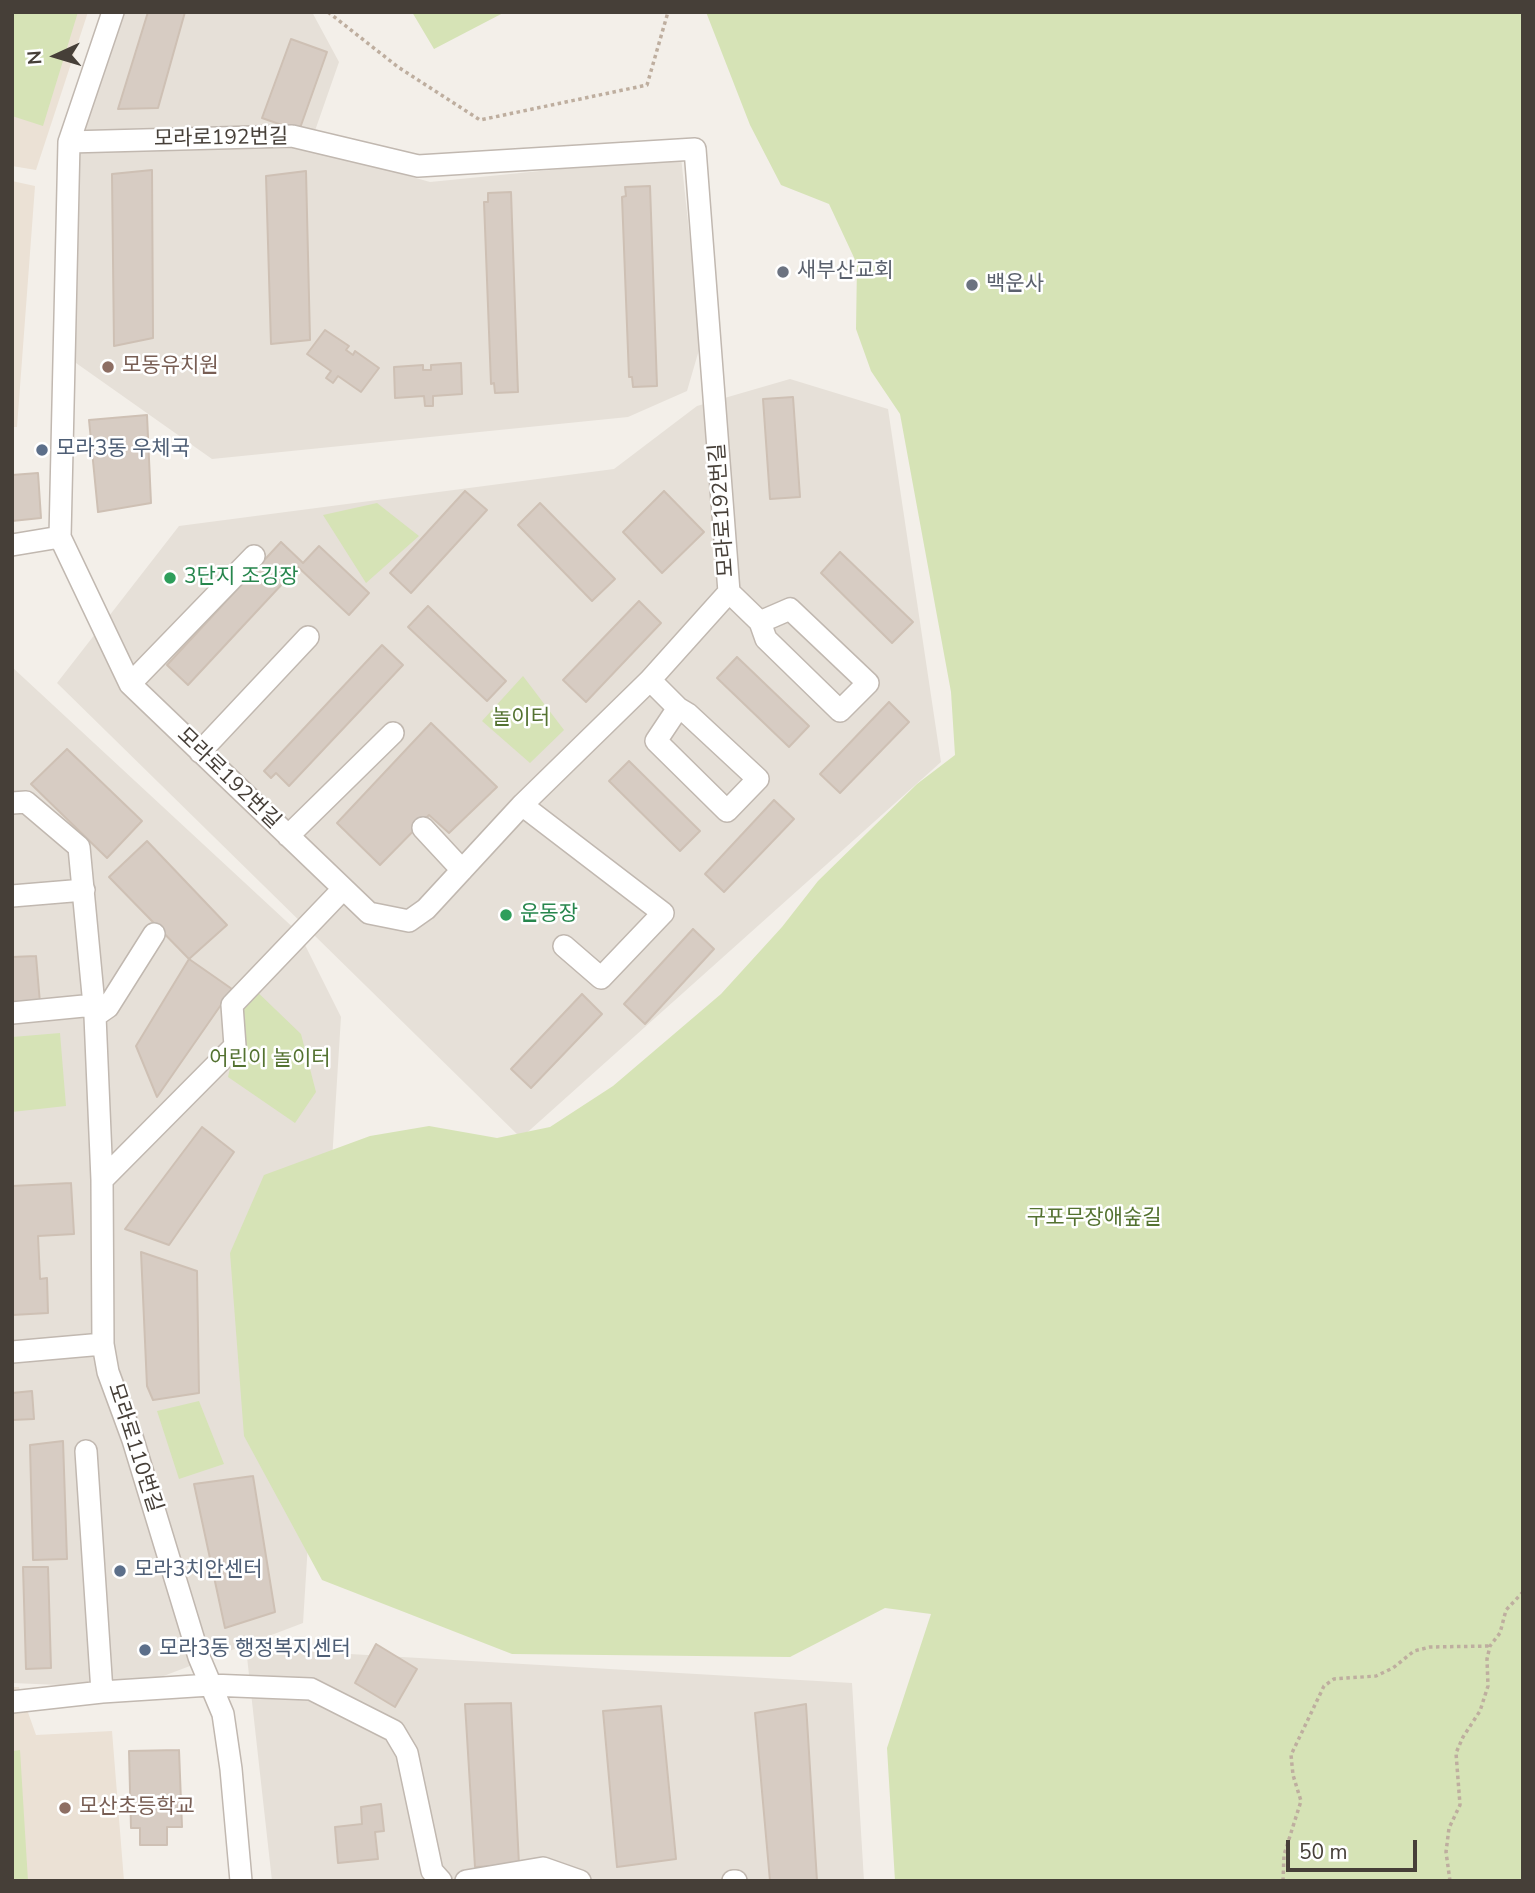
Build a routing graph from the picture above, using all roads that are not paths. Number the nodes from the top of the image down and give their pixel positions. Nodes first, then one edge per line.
1 (113, 12) edge
2 (69, 142) junction
3 (60, 537) junction
4 (12, 545) edge
5 (254, 556) dead end
6 (729, 593) junction
7 (760, 622) junction
8 (308, 637) dead end
9 (650, 680) junction
10 (130, 684) junction
11 (678, 708) junction
12 (393, 733) dead end
13 (200, 752) junction
14 (12, 803) edge
15 (522, 805) junction
16 (423, 828) dead end
17 (288, 836) junction
18 (462, 870) junction
19 (343, 889) junction
20 (84, 890) junction
21 (12, 896) edge
22 (155, 934) dead end
23 (564, 946) dead end
24 (94, 1010) junction
25 (12, 1013) edge
26 (102, 1180) junction
27 (103, 1344) junction
28 (12, 1352) edge
29 (86, 1451) dead end
30 (211, 1685) junction
31 (102, 1692) junction
32 (12, 1702) edge
33 (241, 1881) edge
34 (441, 1881) edge
35 (466, 1881) edge
36 (580, 1881) edge

1 - 2 street, 모라로192번길
2 - 3 street, 모라로192번길
2 - 6 street, 모라로192번길
3 - 4 street
3 - 10 street, 모라로192번길
5 - 10 street
6 - 7 street
6 - 9 street, 모라로192번길
7 - 7 street
8 - 13 street
9 - 11 street
9 - 15 street, 모라로192번길
10 - 13 street, 모라로192번길
11 - 11 street
12 - 17 street
13 - 17 street, 모라로192번길
14 - 20 street, 모라로110번길
15 - 18 street, 모라로192번길
15 - 23 street
16 - 18 street
17 - 19 street, 모라로192번길
18 - 19 street, 모라로192번길
19 - 26 street
20 - 21 street
20 - 24 street, 모라로110번길
22 - 24 street
24 - 25 street
24 - 26 street, 모라로110번길
26 - 27 street, 모라로110번길
27 - 28 street
27 - 30 street, 모라로110번길
29 - 31 street
30 - 31 street
30 - 33 street, 모라로110번길
30 - 34 street
31 - 32 street
35 - 36 street

